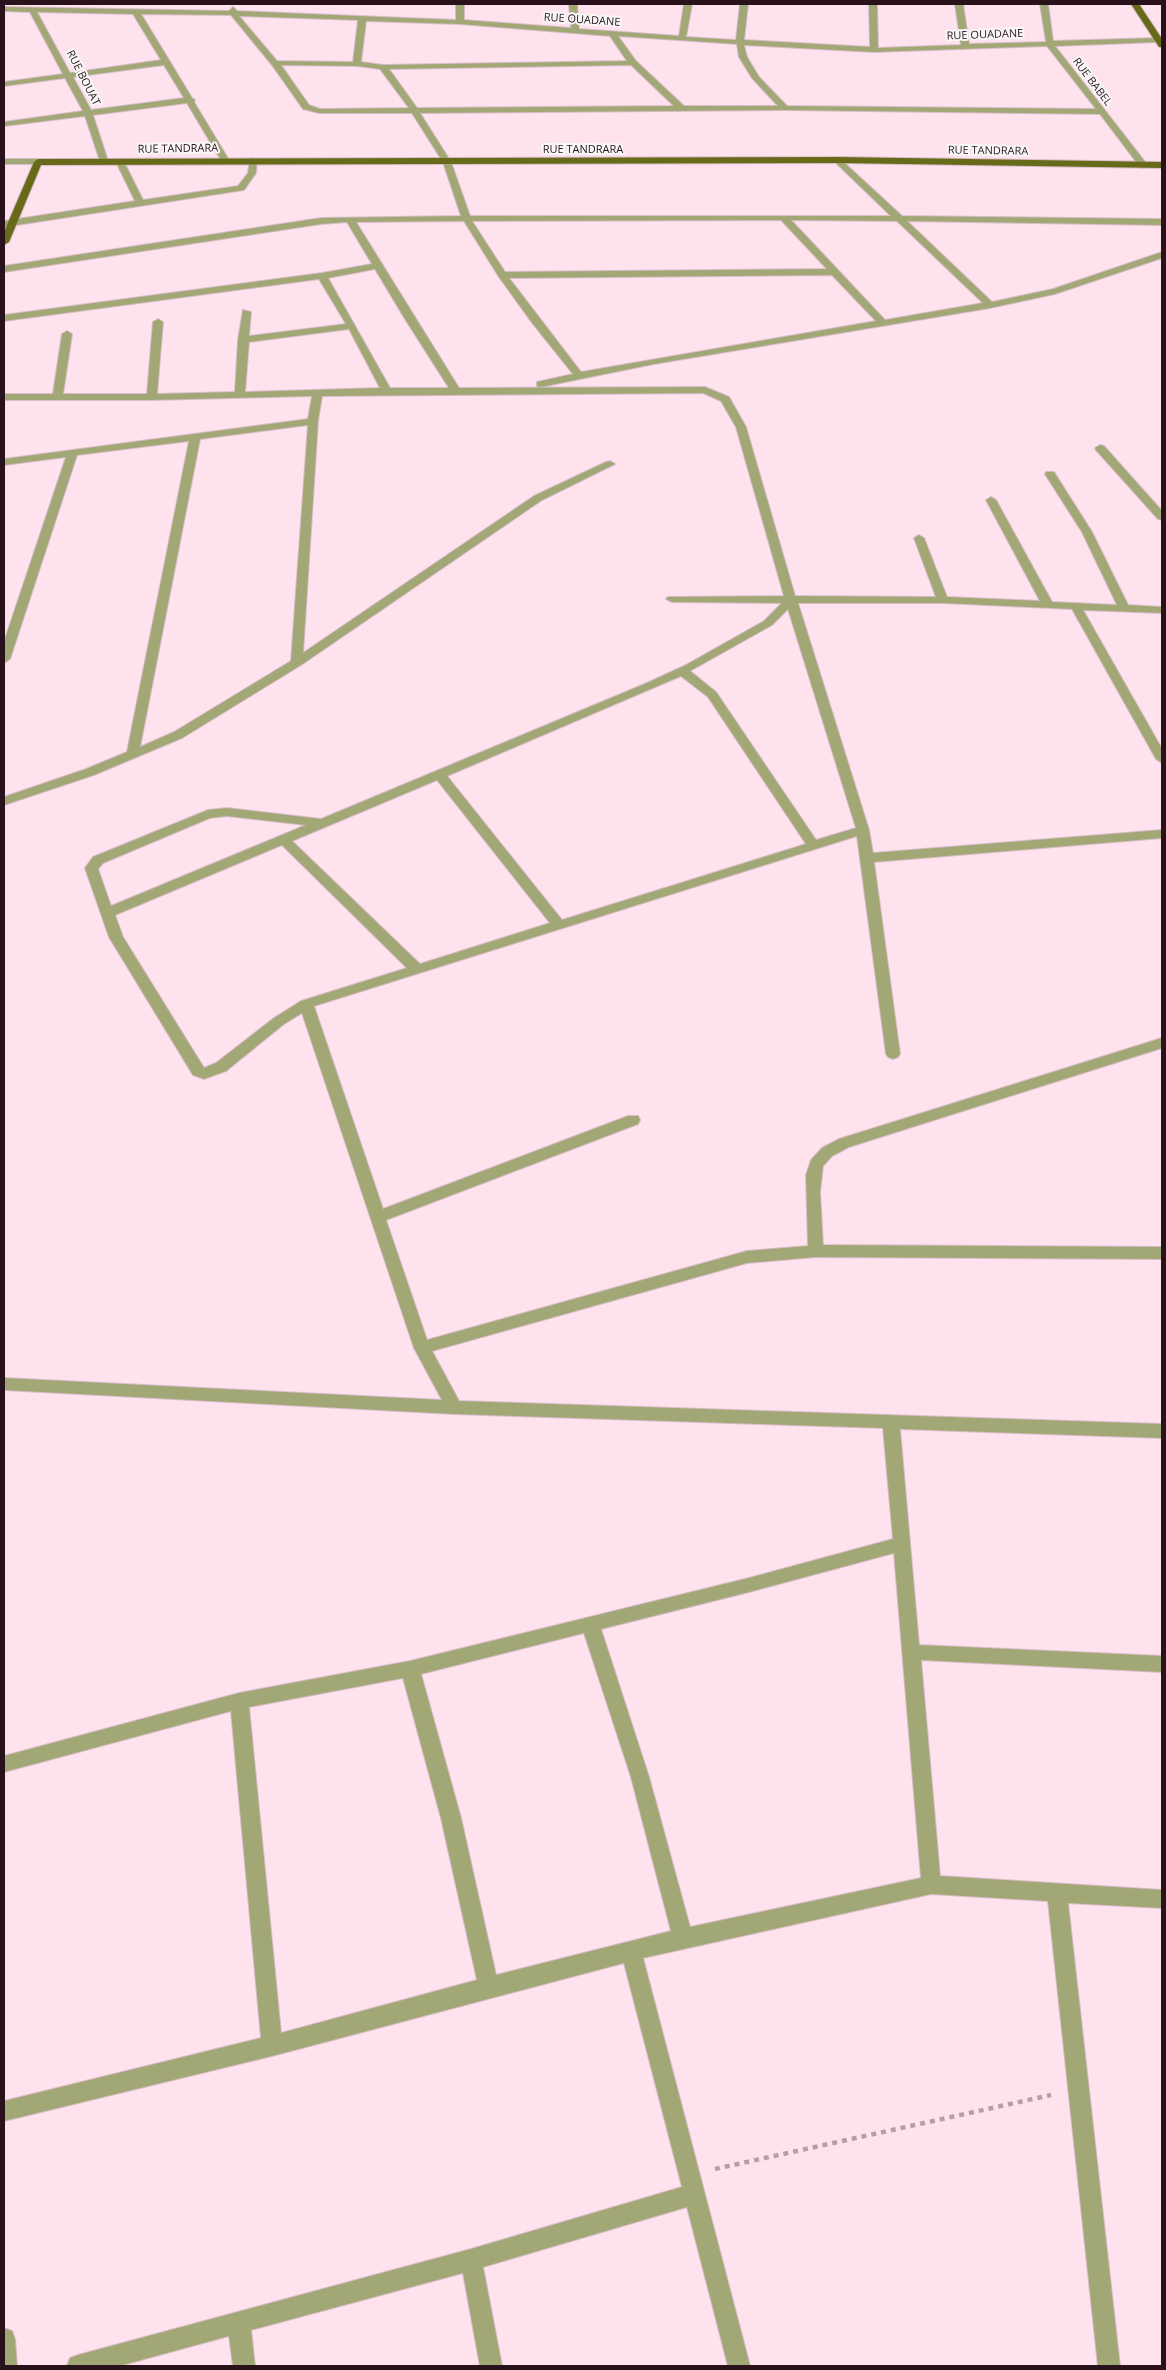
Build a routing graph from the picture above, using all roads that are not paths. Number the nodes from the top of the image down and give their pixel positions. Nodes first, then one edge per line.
1 (234, 4) edge
2 (460, 4) edge
3 (573, 4) edge
4 (688, 4) edge
5 (744, 4) edge
6 (873, 4) edge
7 (959, 4) edge
8 (1044, 4) edge
9 (1135, 4) edge
10 (6, 7) edge
11 (126, 8) edge
12 (32, 9) junction
13 (136, 12) junction
14 (233, 14) junction
15 (362, 18) junction
16 (460, 22) junction
17 (574, 30) junction
18 (612, 33) junction
19 (682, 39) junction
20 (740, 42) junction
21 (1160, 43) edge
22 (1050, 45) junction
23 (965, 47) junction
24 (874, 50) junction
25 (166, 62) junction
26 (633, 63) junction
27 (275, 64) junction
28 (357, 64) junction
29 (383, 67) junction
30 (69, 75) junction
31 (4, 84) edge
32 (190, 100) junction
33 (785, 108) junction
34 (414, 109) junction
35 (682, 109) junction
36 (1100, 112) junction
37 (88, 113) junction
38 (4, 124) edge
39 (225, 160) junction
40 (253, 160) junction
41 (838, 160) junction
42 (4, 162) edge
43 (38, 162) junction
44 (104, 162) junction
45 (120, 162) junction
46 (447, 162) junction
47 (1143, 165) junction
48 (1162, 165) edge
49 (141, 204) junction
50 (783, 217) junction
51 (466, 218) junction
52 (898, 218) junction
53 (350, 219) junction
54 (1162, 222) edge
55 (8, 223) edge
56 (4, 242) edge
57 (1162, 255) edge
58 (377, 266) junction
59 (4, 268) edge
60 (833, 272) junction
61 (502, 275) junction
62 (322, 276) junction
63 (990, 305) junction
64 (246, 312) dead end
65 (4, 318) edge
66 (158, 322) dead end
67 (882, 322) junction
68 (352, 326) junction
69 (67, 334) dead end
70 (244, 340) junction
71 (579, 375) junction
72 (517, 390) junction
73 (387, 392) junction
74 (457, 392) junction
75 (317, 393) junction
76 (240, 394) junction
77 (58, 396) junction
78 (4, 397) edge
79 (152, 397) junction
80 (313, 421) junction
81 (195, 436) junction
82 (1100, 448) dead end
83 (73, 452) junction
84 (4, 462) edge
85 (610, 464) dead end
86 (1050, 474) dead end
87 (991, 500) dead end
88 (1162, 517) edge
89 (919, 538) dead end
90 (672, 599) dead end
91 (791, 600) junction
92 (943, 600) junction
93 (1048, 605) junction
94 (1076, 607) junction
95 (1124, 608) junction
96 (1162, 610) edge
97 (4, 659) edge
98 (297, 663) junction
99 (683, 671) junction
100 (132, 756) junction
101 (1162, 757) edge
102 (439, 774) junction
103 (4, 801) edge
104 (320, 823) junction
105 (863, 830) junction
106 (1162, 834) edge
107 (283, 839) junction
108 (813, 845) junction
109 (866, 858) junction
110 (107, 913) junction
111 (558, 924) junction
112 (417, 969) junction
113 (306, 1004) junction
114 (1162, 1043) edge
115 (893, 1054) dead end
116 (634, 1120) dead end
117 (378, 1217) junction
118 (816, 1251) junction
119 (1162, 1253) edge
120 (422, 1348) junction
121 (4, 1384) edge
122 (454, 1407) junction
123 (891, 1421) junction
124 (1162, 1430) edge
125 (900, 1544) junction
126 (590, 1623) junction
127 (910, 1652) junction
128 (1162, 1664) edge
129 (410, 1669) junction
130 (239, 1701) junction
131 (4, 1764) edge
132 (931, 1885) junction
133 (1057, 1893) junction
134 (1162, 1899) edge
135 (683, 1938) junction
136 (631, 1951) junction
137 (489, 1987) junction
138 (272, 2046) junction
139 (4, 2111) edge
140 (691, 2184) junction
141 (471, 2260) junction
142 (239, 2323) junction
143 (4, 2339) edge
144 (6, 2366) edge
145 (78, 2366) edge
146 (244, 2366) edge
147 (492, 2366) edge
148 (739, 2366) edge
149 (1109, 2366) edge

1 - 14 street
2 - 16 street
3 - 17 street
4 - 19 street
5 - 20 street
6 - 24 street
7 - 23 street
8 - 22 street, RUE BABEL
9 - 21 main road
10 - 12 street, RUE OUADANE
11 - 12 street, RUE OUADANE
11 - 13 street, RUE OUADANE
12 - 30 street, RUE BOUAT
13 - 14 street, RUE OUADANE
13 - 25 street
14 - 15 street, RUE OUADANE
14 - 27 street
15 - 16 street, RUE OUADANE
15 - 28 street
16 - 17 street, RUE OUADANE
17 - 18 street, RUE OUADANE
18 - 19 street, RUE OUADANE
18 - 26 street
19 - 20 street, RUE OUADANE
20 - 24 street, RUE OUADANE
20 - 33 street
21 - 22 street, RUE OUADANE
22 - 23 street, RUE OUADANE
22 - 36 street, RUE BABEL
23 - 24 street, RUE OUADANE
25 - 30 street
25 - 32 street
26 - 29 street
26 - 35 street
27 - 28 street
27 - 34 street
28 - 29 street
29 - 34 street
30 - 31 street
30 - 37 street, RUE BOUAT
32 - 37 street
32 - 39 street
33 - 35 street
33 - 36 street
34 - 35 street
34 - 46 street
36 - 47 street, RUE BABEL
37 - 38 street
37 - 44 street, RUE BOUAT
39 - 40 main road, RUE TANDRARA
39 - 45 main road, RUE TANDRARA
40 - 46 main road, RUE TANDRARA
40 - 49 street
41 - 46 main road, RUE TANDRARA
41 - 47 main road, RUE TANDRARA
41 - 52 street
42 - 43 street, RUE TANDRARA
43 - 44 main road, RUE TANDRARA
43 - 55 main road
44 - 45 main road, RUE TANDRARA
45 - 49 street
46 - 51 street
47 - 48 main road, RUE TANDRARA
49 - 55 street
50 - 51 street
50 - 52 street
50 - 60 street
51 - 53 street
51 - 61 street
52 - 54 street
52 - 63 street
53 - 58 street
53 - 59 street
55 - 56 main road
57 - 63 street
58 - 62 street
58 - 74 street
60 - 61 street
60 - 67 street
61 - 71 street
62 - 65 street
62 - 68 street
63 - 67 street
64 - 70 street
66 - 79 street
67 - 71 street
68 - 70 street
68 - 73 street
69 - 77 street
70 - 76 street
71 - 72 street
72 - 74 street
72 - 91 street
73 - 74 street
73 - 75 street
75 - 76 street
75 - 80 street
76 - 79 street
77 - 78 street
77 - 79 street
80 - 81 street
80 - 98 street
81 - 83 street
81 - 100 street
82 - 88 street
83 - 84 street
83 - 97 street
85 - 98 street
86 - 95 street
87 - 93 street
89 - 92 street
90 - 91 street
91 - 92 street
91 - 99 street
91 - 105 street
92 - 93 street
93 - 94 street
94 - 95 street
94 - 101 street
95 - 96 street
98 - 100 street
99 - 102 street
99 - 108 street
100 - 103 street
102 - 104 street
102 - 111 street
104 - 107 street
104 - 110 street
105 - 108 street
105 - 109 street
106 - 109 street
107 - 110 street
107 - 112 street
108 - 111 street
109 - 115 street
110 - 113 street
111 - 112 street
112 - 113 street
113 - 117 street
114 - 118 street
116 - 117 street
117 - 120 street
118 - 119 street
118 - 120 street
120 - 122 street
121 - 122 street
122 - 123 street
123 - 124 street
123 - 125 street
125 - 126 street
125 - 127 street
126 - 129 street
126 - 135 street
127 - 128 street
127 - 132 street
129 - 130 street
129 - 137 street
130 - 131 street
130 - 138 street
132 - 133 street
132 - 135 street
133 - 134 street
133 - 149 street
135 - 136 street
136 - 137 street
136 - 140 street
137 - 138 street
138 - 139 street
140 - 141 street
140 - 148 street
141 - 142 street
141 - 147 street
142 - 145 street
142 - 146 street
143 - 144 street

